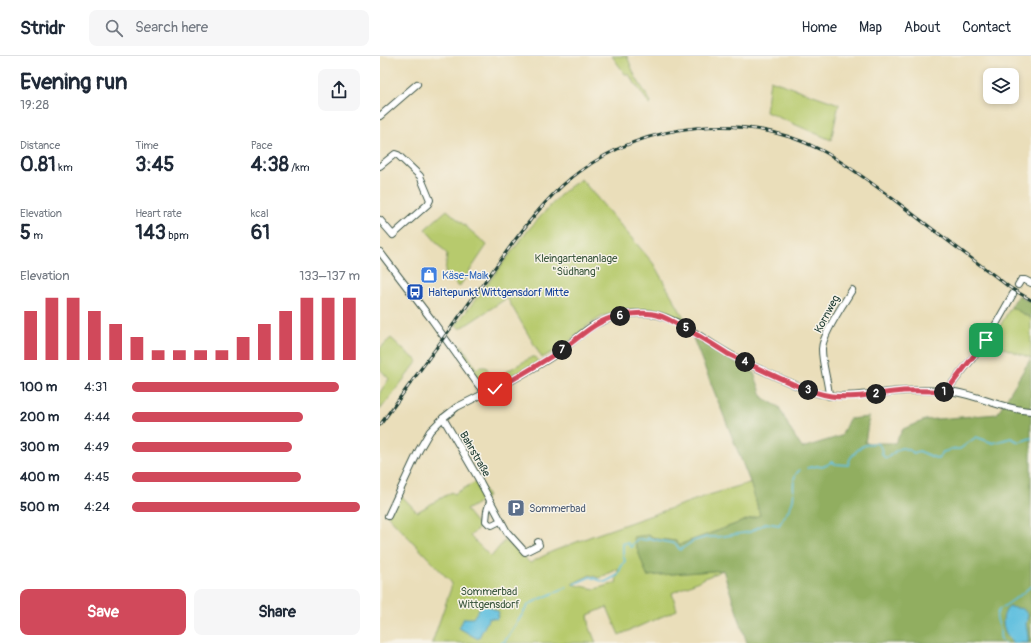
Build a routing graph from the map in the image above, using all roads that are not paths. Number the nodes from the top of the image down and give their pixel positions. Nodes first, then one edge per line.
1 (417, 84) dead end
2 (380, 116) edge
3 (380, 166) edge
4 (380, 220) edge
5 (380, 252) edge
6 (1031, 283) edge
7 (1018, 285) dead end
8 (852, 290) dead end
9 (1013, 294) dead end
10 (484, 390) junction
11 (948, 392) junction
12 (829, 396) junction
13 (1031, 411) edge
14 (443, 418) junction
15 (490, 501) junction
16 (388, 516) dead end
17 (500, 520) junction
18 (538, 542) dead end

1 - 2 street
3 - 4 street
5 - 10 street
6 - 7 street
8 - 12 street, Kornweg
9 - 11 street
10 - 12 street
10 - 14 street
11 - 12 street
11 - 13 street
14 - 15 street, Bahrstraße
14 - 16 street
15 - 17 street, Bahrstraße
15 - 17 street
17 - 18 street, Bahrstraße

